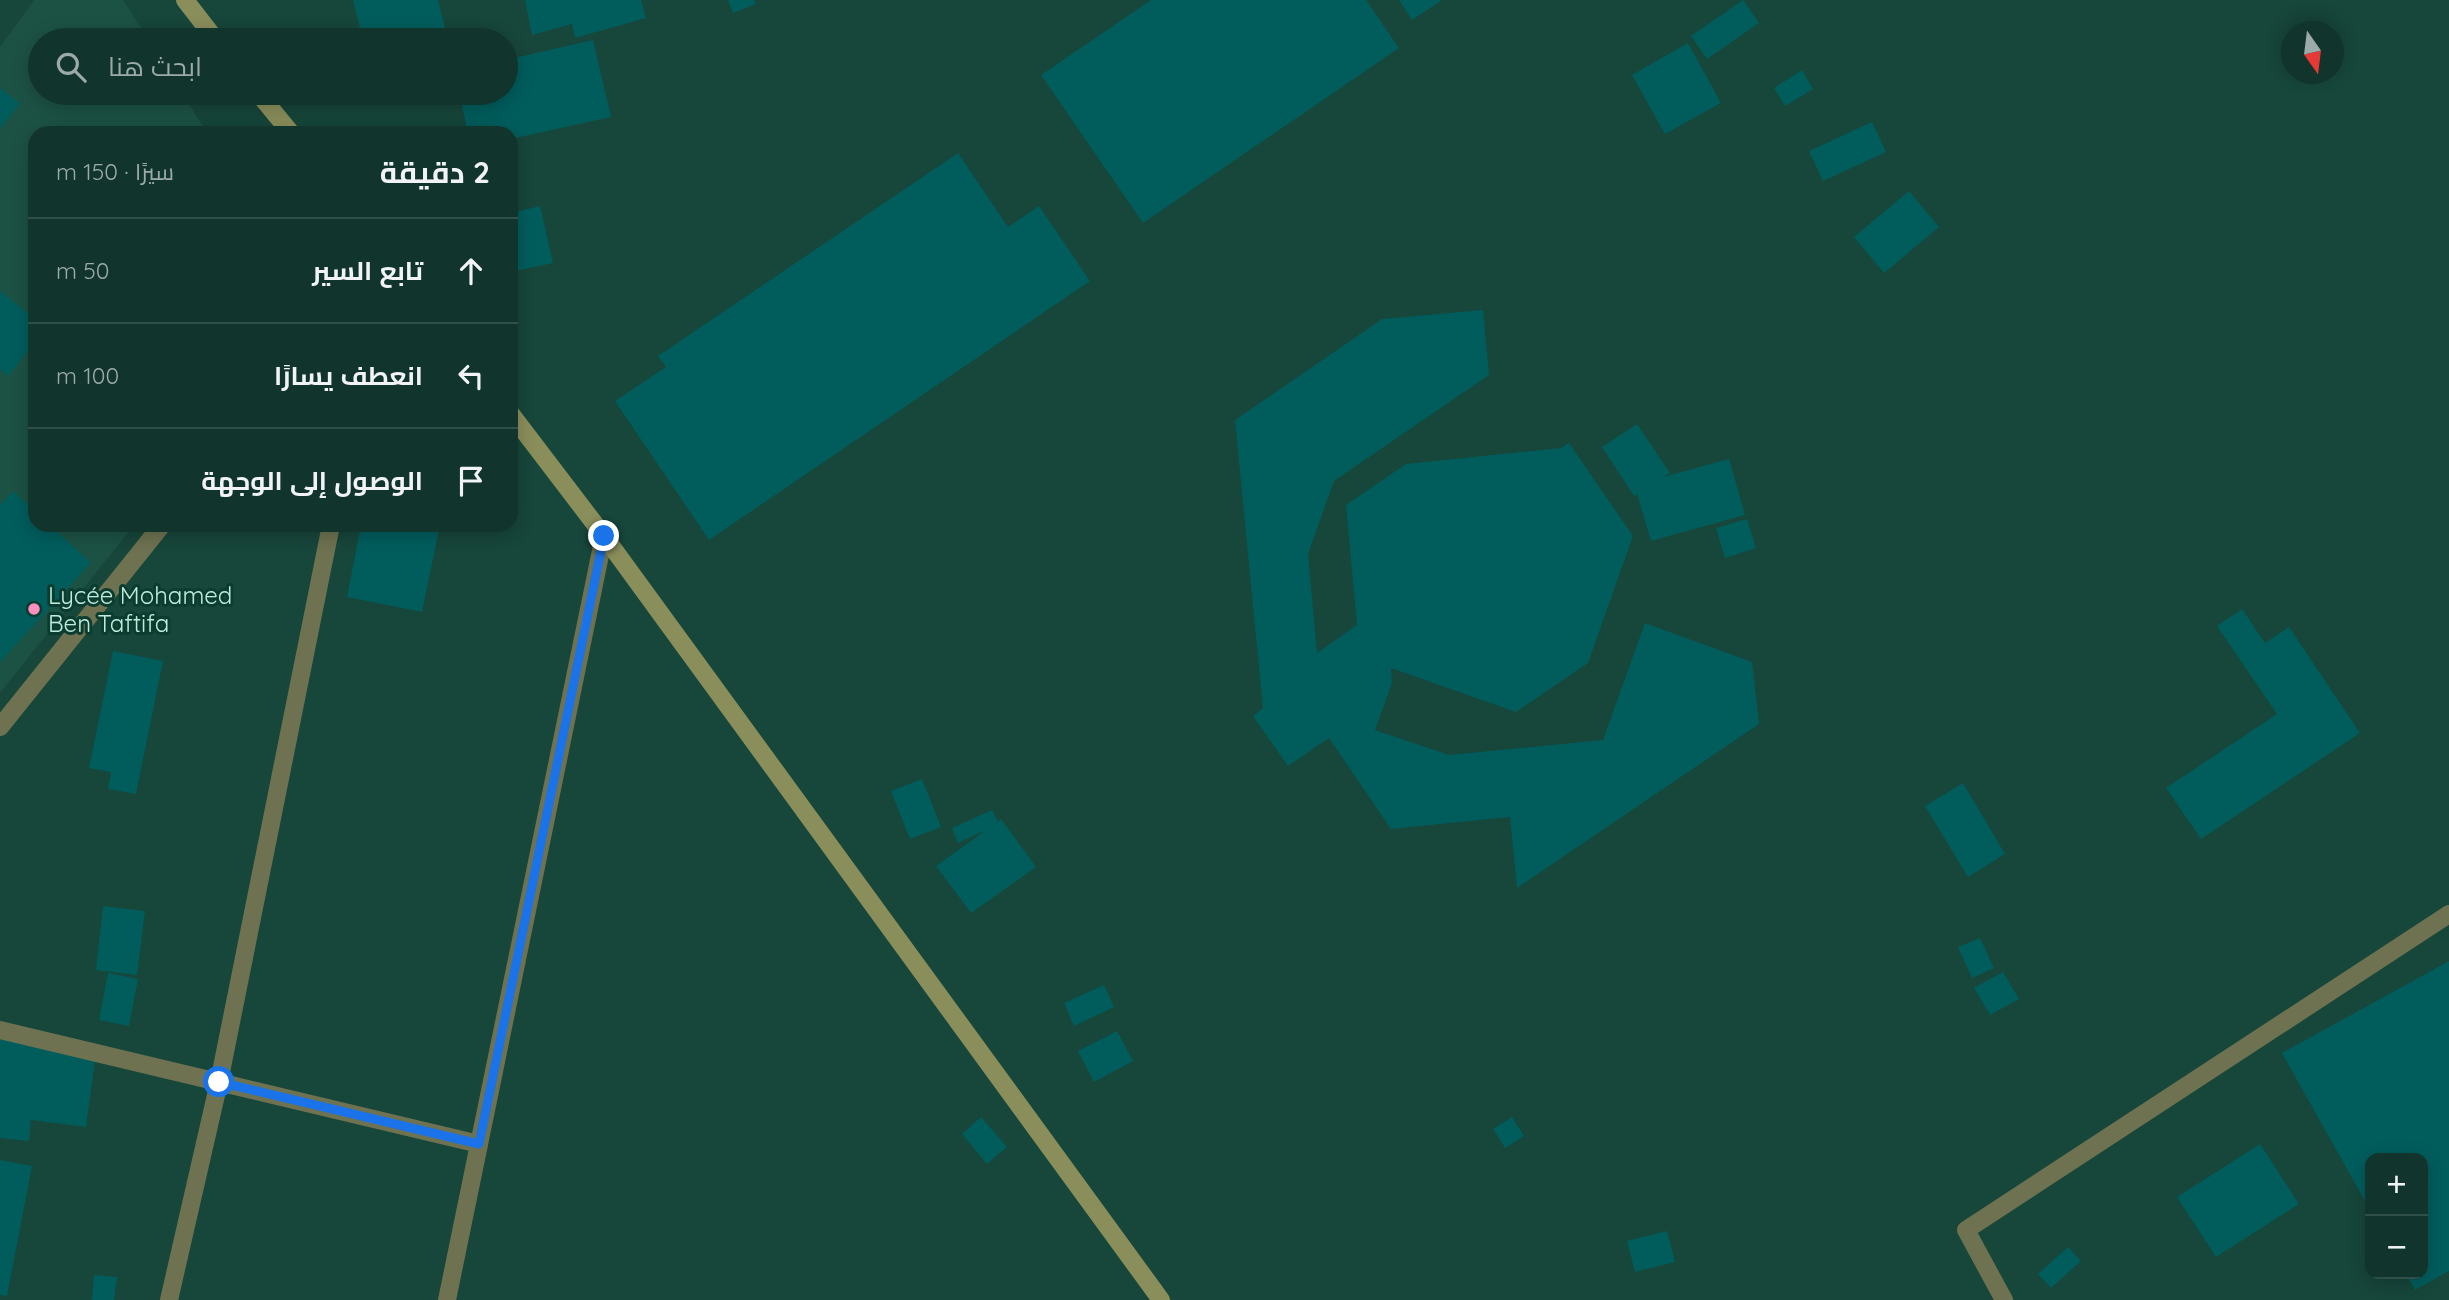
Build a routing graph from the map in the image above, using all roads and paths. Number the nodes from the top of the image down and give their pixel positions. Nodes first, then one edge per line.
1 (185, 0) edge
2 (207, 28) edge
3 (268, 105) edge
4 (285, 126) edge
5 (518, 423) edge
6 (156, 532) edge
7 (330, 532) edge
8 (604, 536) junction
9 (0, 727) edge
10 (2449, 914) edge
11 (0, 1030) edge
12 (219, 1082) junction
13 (479, 1144) junction
14 (169, 1300) edge
15 (447, 1300) edge
16 (1161, 1300) edge
17 (2004, 1300) edge

1 - 2 street
3 - 4 street
5 - 8 street
6 - 9 street
7 - 12 street
8 - 13 street
8 - 16 street
10 - 17 street
11 - 12 street
12 - 13 street
12 - 14 street
13 - 15 street

